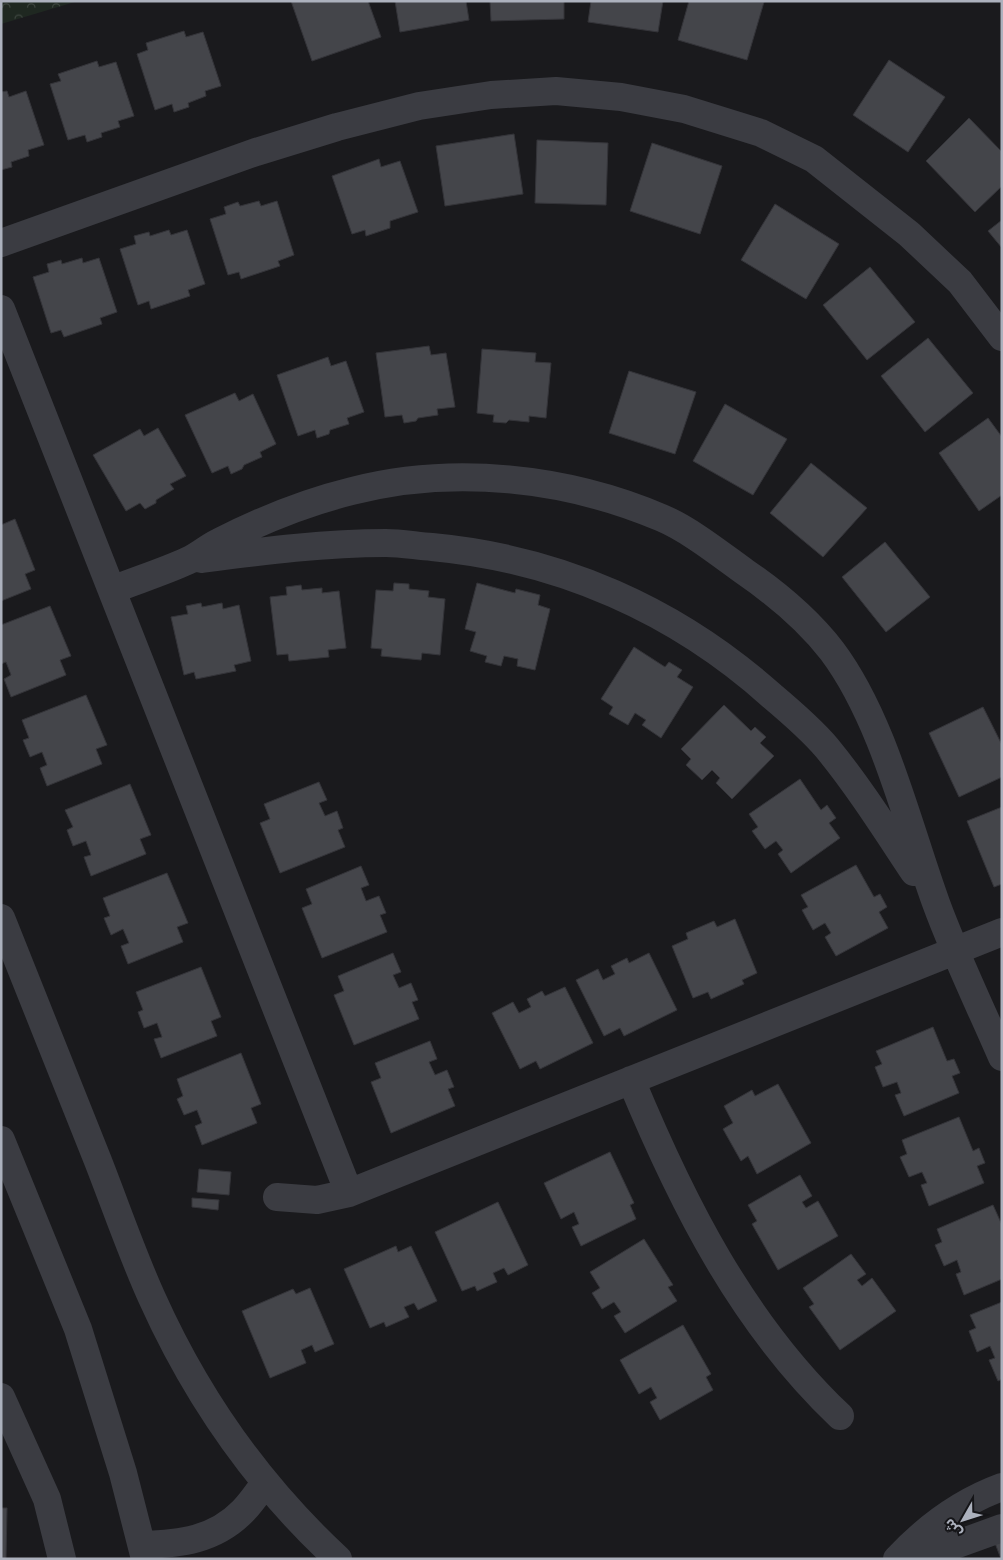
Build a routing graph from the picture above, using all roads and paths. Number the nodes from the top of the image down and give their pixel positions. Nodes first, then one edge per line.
1 (1, 243) edge
2 (1, 309) edge
3 (1002, 337) edge
4 (190, 560) junction
5 (112, 590) junction
6 (937, 906) junction
7 (1, 918) edge
8 (1002, 932) edge
9 (956, 949) junction
10 (1002, 1057) edge
11 (631, 1080) junction
12 (1, 1140) edge
13 (349, 1193) junction
14 (277, 1197) dead end
15 (1, 1398) edge
16 (840, 1416) dead end
17 (265, 1483) junction
18 (1002, 1487) edge
19 (1002, 1528) edge
20 (144, 1552) edge
21 (932, 1556) edge
22 (62, 1559) edge
23 (338, 1559) edge
24 (897, 1559) edge

1 - 3 street
2 - 5 street
4 - 5 street
4 - 6 street
4 - 6 street
5 - 13 street
6 - 9 street
7 - 17 street
8 - 9 street
9 - 10 street
9 - 11 street
11 - 13 street
11 - 16 street
12 - 20 street
13 - 14 street
15 - 22 street
17 - 20 street
17 - 23 street
18 - 24 street
19 - 21 street

